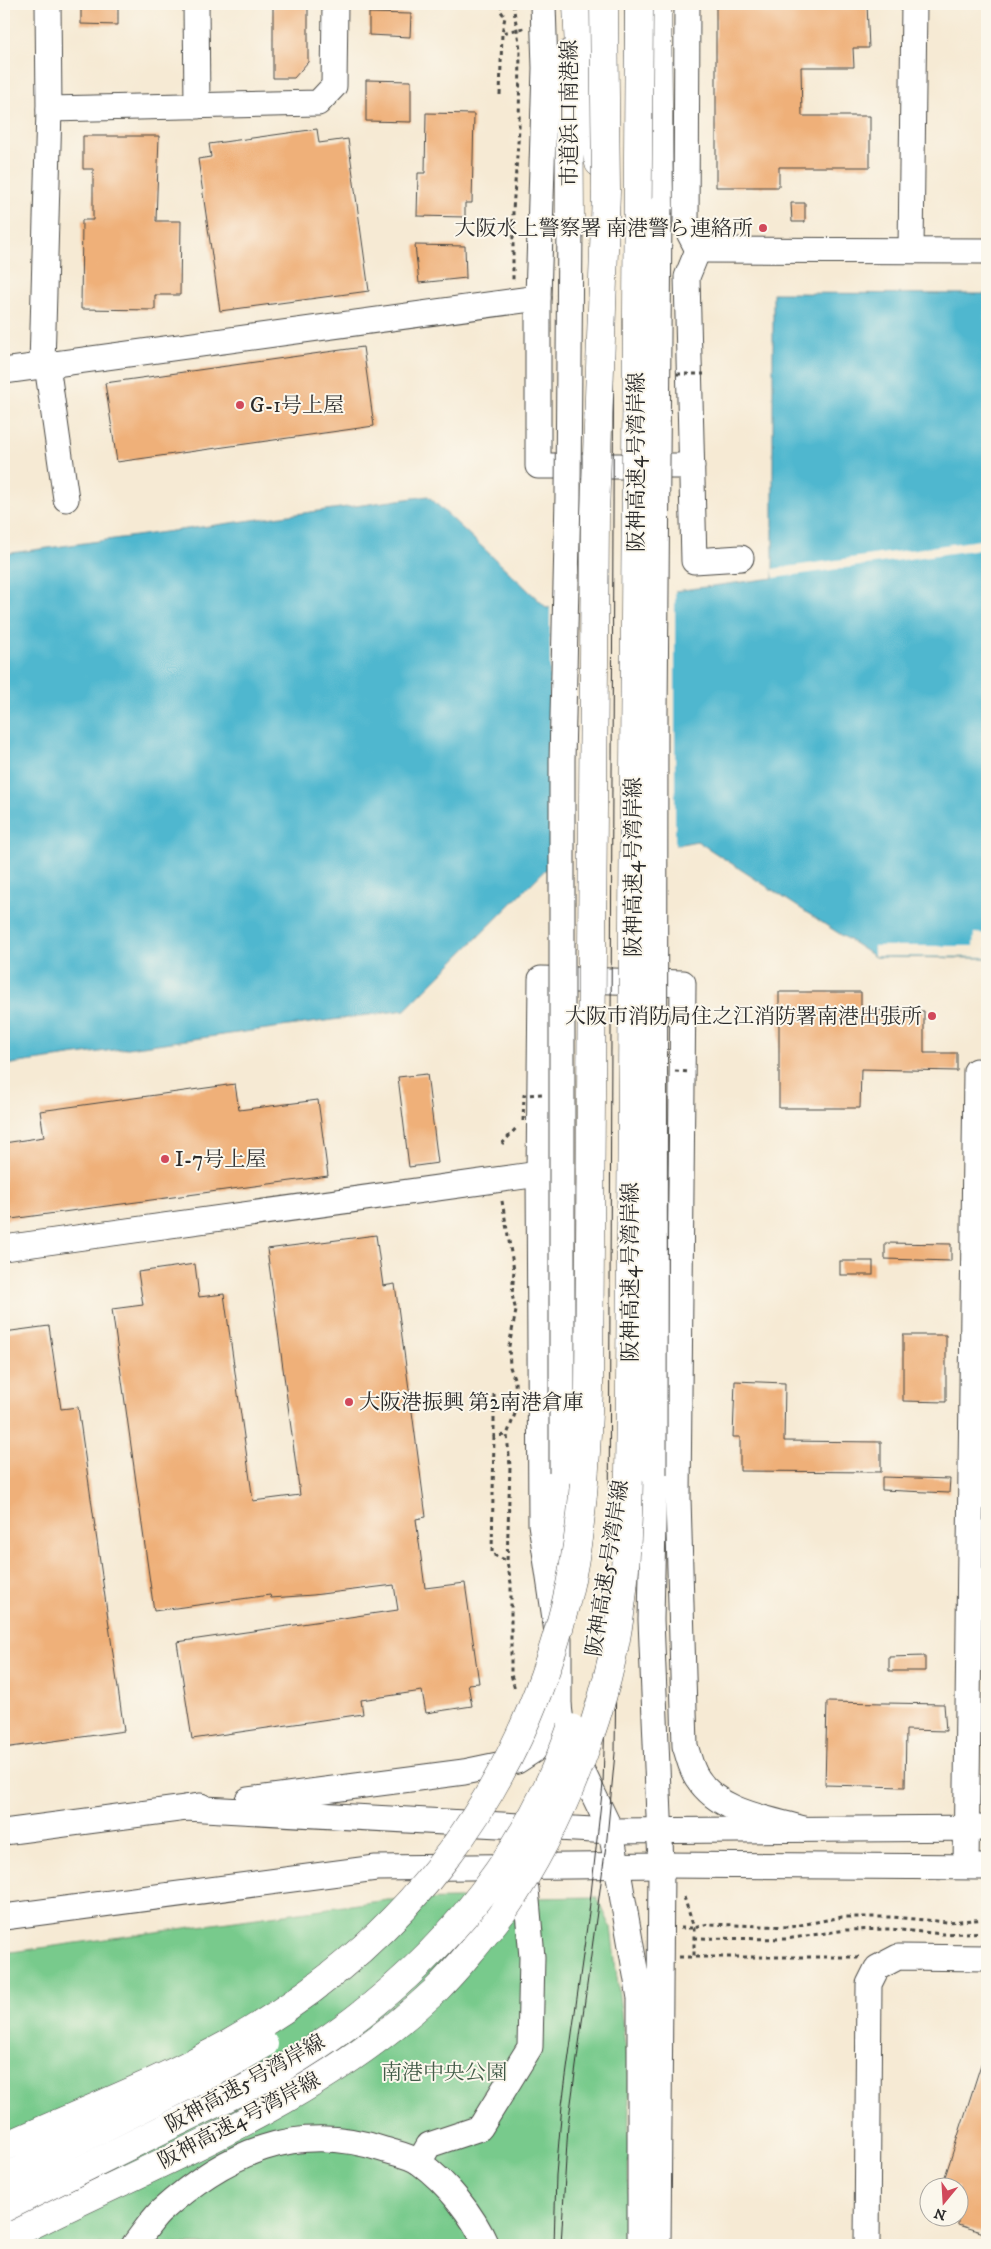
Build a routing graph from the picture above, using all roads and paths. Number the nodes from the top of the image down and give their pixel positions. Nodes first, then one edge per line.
1 (48, 4) edge
2 (196, 4) edge
3 (335, 4) edge
4 (500, 4) edge
5 (513, 4) edge
6 (544, 4) edge
7 (569, 4) edge
8 (577, 4) edge
9 (604, 4) edge
10 (639, 4) edge
11 (657, 4) edge
12 (687, 4) edge
13 (914, 4) edge
14 (513, 13) junction
15 (505, 17) junction
16 (516, 30) dead end
17 (502, 32) junction
18 (500, 94) dead end
19 (197, 106) junction
20 (49, 109) junction
21 (606, 191) junction
22 (659, 209) joint
23 (570, 223) joint
24 (911, 249) junction
25 (698, 250) junction
26 (987, 251) edge
27 (514, 280) dead end
28 (538, 298) junction
29 (44, 365) junction
30 (4, 371) edge
31 (672, 374) dead end
32 (704, 374) dead end
33 (692, 466) junction
34 (66, 499) dead end
35 (741, 558) dead end
36 (673, 1070) dead end
37 (976, 1071) dead end
38 (690, 1072) dead end
39 (523, 1121) dead end
40 (502, 1144) dead end
41 (539, 1174) junction
42 (502, 1201) dead end
43 (4, 1248) edge
44 (630, 1388) junction
45 (589, 1390) junction
46 (494, 1394) dead end
47 (507, 1435) junction
48 (494, 1436) junction
49 (507, 1562) junction
50 (559, 1642) junction
51 (517, 1698) dead end
52 (559, 1706) junction
53 (186, 1808) junction
54 (976, 1828) edge
55 (804, 1829) junction
56 (659, 1830) junction
57 (611, 1831) junction
58 (4, 1832) edge
59 (618, 1865) junction
60 (661, 1865) junction
61 (976, 1866) edge
62 (526, 1889) dead end
63 (684, 1897) dead end
64 (4, 1918) edge
65 (987, 1920) edge
66 (675, 1928) dead end
67 (694, 1928) junction
68 (987, 1932) edge
69 (694, 1938) junction
70 (676, 1957) dead end
71 (694, 1957) junction
72 (859, 1957) dead end
73 (987, 1958) edge
74 (4, 2147) edge
75 (419, 2162) junction
76 (4, 2178) edge
77 (4, 2208) edge
78 (4, 2239) edge
79 (134, 2245) edge
80 (486, 2245) edge
81 (640, 2245) edge
82 (658, 2245) edge
83 (867, 2245) edge

1 - 20 street
2 - 19 street
3 - 19 street
4 - 15 path
5 - 14 path
6 - 28 street
7 - 23 main road, 市道浜口南港線
8 - 21 main road, bridge
9 - 21 main road, 阪神高速4号湾岸線, bridge
10 - 44 main road, 阪神高速4号湾岸線, bridge
11 - 22 main road
12 - 25 street
13 - 24 street
14 - 15 path
14 - 27 path
15 - 17 path
16 - 17 path
17 - 18 path
19 - 20 street
20 - 29 street
21 - 45 main road, 阪神高速4号湾岸線, bridge
22 - 56 street, bridge
23 - 50 street, bridge
24 - 25 street
24 - 26 street
25 - 33 street
28 - 29 street
28 - 33 street
29 - 30 street
29 - 34 street
31 - 32 path, bridge
33 - 35 street
36 - 38 path, bridge
37 - 54 street
39 - 40 path
41 - 43 street
41 - 50 street
41 - 55 street
42 - 47 path
44 - 77 main road, 阪神高速5号湾岸線, bridge
44 - 78 main road, 阪神高速4号湾岸線, bridge
45 - 74 main road, 阪神高速4号湾岸線, bridge
45 - 76 main road, 阪神高速5号湾岸線, bridge
46 - 48 path
47 - 48 path
47 - 49 path
48 - 49 path
49 - 51 path
50 - 52 street
52 - 53 street
52 - 57 street
53 - 57 street
53 - 58 street
54 - 55 street
54 - 61 street
55 - 56 street
56 - 57 street
56 - 60 street
57 - 59 street
59 - 60 street
59 - 64 street
59 - 81 street
60 - 61 street
60 - 82 street
62 - 75 street
63 - 67 path
65 - 67 path
66 - 67 path
67 - 69 path
68 - 69 path
69 - 71 path
70 - 71 path
71 - 72 path
73 - 83 street
75 - 79 street
75 - 80 street

